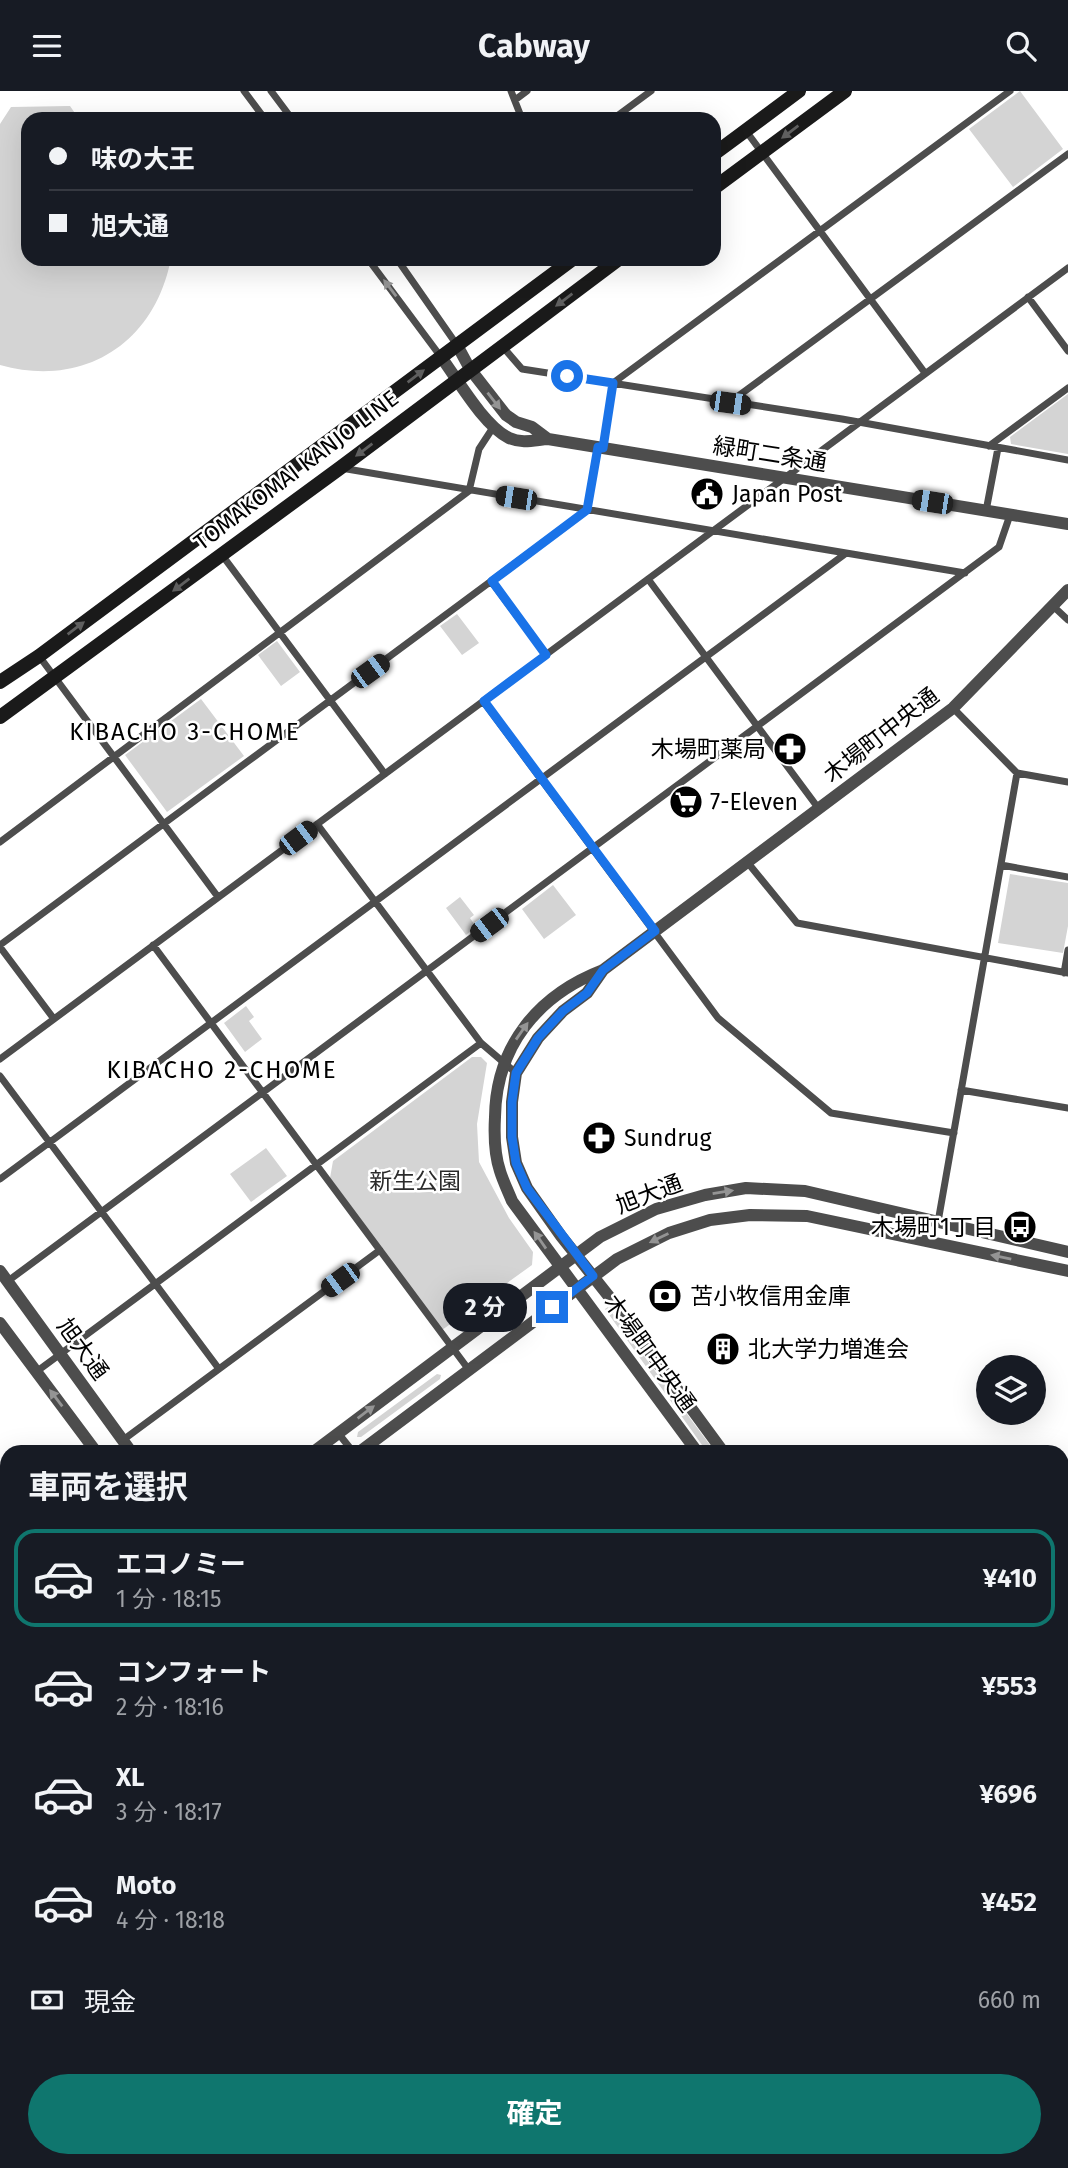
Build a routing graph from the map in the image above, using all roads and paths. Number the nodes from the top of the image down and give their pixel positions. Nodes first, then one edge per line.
1 (244, 91) edge
2 (271, 91) edge
3 (511, 91) edge
4 (527, 91) edge
5 (651, 91) edge
6 (799, 91) edge
7 (845, 91) edge
8 (1010, 91) edge
9 (515, 100) junction
10 (260, 112) edge
11 (287, 112) edge
12 (519, 112) edge
13 (622, 112) edge
14 (746, 131) junction
15 (721, 150) edge
16 (762, 153) junction
17 (1068, 154) edge
18 (721, 183) edge
19 (820, 231) junction
20 (373, 266) edge
21 (403, 266) edge
22 (564, 266) edge
23 (606, 266) edge
24 (1068, 268) edge
25 (1028, 297) junction
26 (870, 299) junction
27 (457, 345) junction
28 (502, 346) junction
29 (1068, 351) edge
30 (441, 357) junction
31 (470, 369) junction
32 (925, 373) junction
33 (457, 379) junction
34 (613, 383) junction
35 (1068, 388) edge
36 (730, 403) junction
37 (859, 422) junction
38 (494, 426) junction
39 (548, 439) junction
40 (601, 447) junction
41 (993, 447) junction
42 (1068, 460) edge
43 (340, 468) junction
44 (786, 477) junction
45 (469, 491) junction
46 (587, 510) junction
47 (986, 511) junction
48 (1010, 515) junction
49 (1068, 524) edge
50 (714, 530) junction
51 (221, 554) junction
52 (845, 554) junction
53 (965, 572) junction
54 (648, 579) junction
55 (492, 581) junction
56 (1068, 590) edge
57 (1053, 606) junction
58 (1068, 620) edge
59 (279, 632) junction
60 (546, 655) junction
61 (38, 656) junction
62 (706, 657) junction
63 (55, 678) junction
64 (0, 682) edge
65 (330, 701) junction
66 (484, 701) junction
67 (953, 708) junction
68 (0, 717) edge
69 (758, 726) junction
70 (114, 757) junction
71 (1017, 773) junction
72 (385, 774) junction
73 (541, 778) junction
74 (1068, 782) edge
75 (820, 809) junction
76 (164, 824) junction
77 (317, 824) junction
78 (0, 842) edge
79 (593, 848) junction
80 (748, 863) junction
81 (1000, 865) junction
82 (1068, 877) edge
83 (218, 897) junction
84 (375, 901) junction
85 (655, 931) junction
86 (153, 945) junction
87 (0, 946) edge
88 (1068, 950) edge
89 (984, 958) junction
90 (603, 970) junction
91 (427, 971) junction
92 (1066, 973) edge
93 (54, 1019) junction
94 (211, 1023) junction
95 (481, 1043) junction
96 (0, 1059) edge
97 (503, 1063) junction
98 (516, 1073) junction
99 (0, 1076) edge
100 (961, 1090) junction
101 (262, 1093) junction
102 (1068, 1108) edge
103 (954, 1133) junction
104 (50, 1142) junction
105 (316, 1164) junction
106 (0, 1179) edge
107 (102, 1212) junction
108 (938, 1222) junction
109 (380, 1250) junction
110 (1068, 1252) edge
111 (576, 1255) junction
112 (560, 1267) junction
113 (1068, 1271) edge
114 (4, 1276) edge
115 (593, 1276) junction
116 (155, 1284) junction
117 (577, 1289) junction
118 (0, 1323) edge
119 (452, 1347) junction
120 (61, 1353) junction
121 (219, 1369) junction
122 (469, 1370) junction
123 (36, 1372) junction
124 (338, 1433) junction
125 (123, 1440) junction
126 (91, 1445) edge
127 (126, 1445) edge
128 (322, 1445) edge
129 (349, 1445) edge
130 (367, 1445) edge
131 (692, 1445) edge
132 (718, 1445) edge

1 - 10 street
2 - 11 street
3 - 9 street
4 - 9 street
5 - 13 street
6 - 14 main road
7 -> 16 main road
8 - 19 street
9 - 12 street
14 - 15 main road
14 - 16 street
16 - 18 main road
16 - 19 street
17 - 26 street
19 - 26 street
19 - 34 street
30 -> 20 street
21 - 27 street
22 - 27 main road, TOMAKOMAI KANJO LINE
23 -> 28 main road, TOMAKOMAI KANJO LINE
24 - 25 street
25 - 29 street
25 - 32 street
26 - 32 street
26 - 36 street
27 - 30 main road, TOMAKOMAI KANJO LINE
27 - 31 street, 緑町二条通
28 - 31 main road, TOMAKOMAI KANJO LINE
28 - 34 street
30 - 33 street, 緑町二条通
61 -> 30 main road, TOMAKOMAI KANJO LINE
31 - 33 main road, TOMAKOMAI KANJO LINE
31 -> 39 street, 緑町二条通
32 - 37 street
33 - 38 street, 緑町二条通
33 -> 43 main road, TOMAKOMAI KANJO LINE
34 - 36 street
34 - 40 street
35 - 41 street
36 - 37 street
37 - 41 street
37 - 44 street
38 - 39 street, 緑町二条通
38 - 45 street
39 - 40 street, 緑町二条通
40 - 44 street, 緑町二条通
40 - 46 street
41 - 42 street
41 - 47 street
43 - 45 street
43 - 51 main road, TOMAKOMAI KANJO LINE
44 - 47 street, 緑町二条通
44 - 50 street
45 - 46 street
45 - 59 street
46 - 50 street
46 - 55 street
47 - 48 street, 緑町二条通
48 - 49 street, 緑町二条通
48 - 53 street
50 - 52 street
50 - 54 street
51 - 59 street
51 -> 63 main road, TOMAKOMAI KANJO LINE
52 - 53 street
52 - 62 street
53 - 69 street
54 - 60 street
54 - 62 street
55 - 60 street
55 - 65 street
56 - 57 street, 木場町中央通
57 - 58 street
57 - 67 street, 木場町中央通
59 - 65 street
59 - 70 street
60 - 66 street
61 - 63 street
61 - 64 main road, TOMAKOMAI KANJO LINE
62 - 69 street
62 - 73 street
63 - 68 main road, TOMAKOMAI KANJO LINE
63 - 70 street
65 - 72 street
65 - 76 street
66 - 72 street
66 - 73 street
67 - 71 street
67 - 75 street, 木場町中央通
69 - 75 street
69 - 79 street
70 - 76 street
70 - 78 street
71 - 74 street
71 - 81 street
72 - 77 street
73 - 79 street
73 - 84 street
75 - 80 street, 木場町中央通
76 - 83 street
76 - 87 street
77 - 83 street
77 - 84 street
79 - 85 street
79 - 91 street
80 - 85 street, 木場町中央通
80 - 89 street
81 - 82 street
81 - 89 street
83 - 86 street
84 - 91 street
84 - 94 street
85 - 90 street, 木場町中央通
85 - 103 street
86 - 93 street
86 - 94 street
87 - 93 street
88 - 92 street
89 - 92 street
89 - 100 street
97 -> 90 street, 木場町中央通
90 - 98 street, 木場町中央通
91 - 95 street
91 - 101 street
93 - 96 street
94 - 101 street
94 - 104 street
95 - 97 street
95 - 105 street
97 - 98 street
112 -> 97 street, 木場町中央通
98 - 111 street, 木場町中央通
99 - 104 street
100 - 102 street
100 - 103 street
101 - 105 street
101 - 107 street
103 - 108 street
104 - 106 street
104 - 107 street
105 - 109 street
105 - 116 street
107 - 114 street
107 - 116 street
108 - 110 street, 旭大通
111 -> 108 street, 旭大通
109 - 119 street
109 - 121 street
111 - 112 street, 旭大通
111 - 115 street, 木場町中央通
112 - 117 street, 木場町中央通
112 - 119 street, 旭大通
113 -> 115 street, 旭大通
114 - 120 street, 旭大通
115 - 117 street, 旭大通
115 - 132 street, 木場町中央通
116 - 120 street
116 - 121 street
117 - 122 street, 旭大通
117 - 131 street, 木場町中央通
118 - 123 street
119 - 122 street
124 -> 119 street, 旭大通
120 - 123 street
120 - 125 street, 旭大通
121 - 125 street
122 - 130 street, 旭大通
126 -> 123 street
124 - 128 street, 旭大通
124 - 129 street
125 - 127 street, 旭大通

